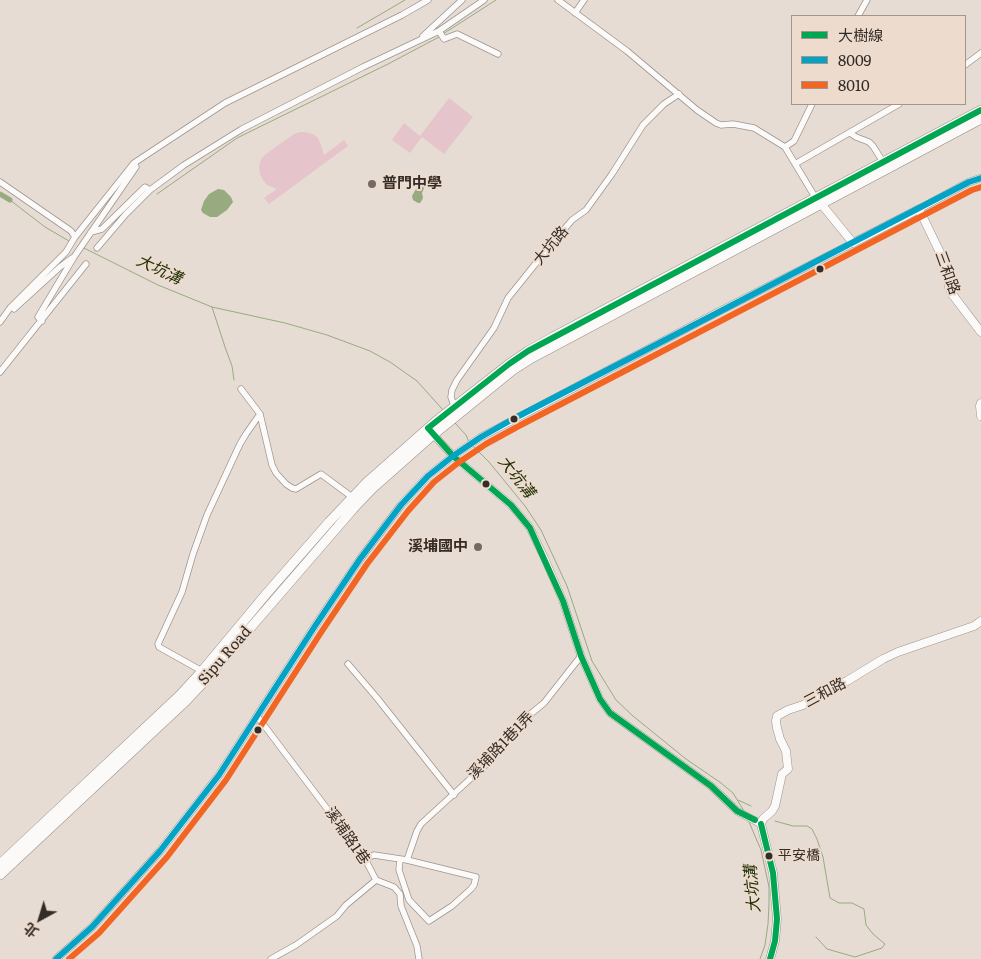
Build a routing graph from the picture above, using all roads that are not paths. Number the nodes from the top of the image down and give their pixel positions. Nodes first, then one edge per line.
1 (428, 0) edge
2 (462, 0) edge
3 (484, 0) edge
4 (558, 0) edge
5 (584, 0) edge
6 (867, 0) edge
7 (575, 13) junction
8 (859, 15) edge
9 (439, 30) junction
10 (417, 41) junction
11 (981, 52) edge
12 (498, 54) dead end
13 (966, 64) edge
14 (679, 94) junction
15 (812, 105) edge
16 (897, 105) edge
17 (981, 110) edge
18 (981, 119) edge
19 (850, 132) junction
20 (785, 148) junction
21 (883, 162) junction
22 (134, 163) junction
23 (795, 164) junction
24 (981, 178) edge
25 (0, 182) edge
26 (150, 190) junction
27 (818, 200) junction
28 (920, 209) junction
29 (91, 232) junction
30 (76, 237) junction
31 (853, 244) junction
32 (97, 248) dead end
33 (74, 257) junction
34 (86, 264) dead end
35 (10, 308) junction
36 (42, 321) junction
37 (0, 322) edge
38 (981, 332) edge
39 (0, 372) edge
40 (241, 389) dead end
41 (981, 403) edge
42 (457, 410) junction
43 (260, 414) junction
44 (981, 416) edge
45 (431, 431) junction
46 (453, 456) junction
47 (352, 497) junction
48 (981, 621) edge
49 (581, 656) junction
50 (348, 664) dead end
51 (202, 671) junction
52 (257, 716) junction
53 (454, 795) junction
54 (758, 822) junction
55 (365, 859) junction
56 (404, 860) junction
57 (0, 864) edge
58 (0, 875) edge
59 (376, 880) junction
60 (56, 959) edge
61 (271, 959) edge
62 (419, 959) edge
63 (770, 959) edge

1 - 22 street
2 - 10 street
3 - 9 street
4 - 7 street
5 - 7 street
6 - 8 street
7 - 14 street
9 - 10 street
9 - 12 street
10 - 26 street
11 - 13 street
14 - 20 street
14 - 42 street, 大坑路
15 - 20 street
16 - 19 street
17 - 21 main road
18 - 27 main road
19 - 21 street
19 - 23 street
20 - 23 street
21 - 27 main road
22 - 29 street
22 - 30 street
23 - 27 street
24 - 28 street
25 - 30 street
26 - 29 street
26 - 32 street
27 - 31 main road
27 - 42 main road, Sipu Road
28 - 31 main road
28 - 38 main road, 三和路
29 - 33 street
30 - 35 street
31 - 46 street
33 - 35 street
33 - 36 street
34 - 36 street
35 - 37 street
36 - 39 street
40 - 43 street
41 - 44 main road
42 - 45 main road, Sipu Road
43 - 47 street
43 - 51 street
45 - 46 street
45 - 47 main road, Sipu Road
45 - 58 main road, Sipu Road
46 - 49 street
46 - 52 street
47 - 51 main road, Sipu Road
48 - 54 main road, 三和路
49 - 53 street, 溪埔路1巷1弄
49 - 54 street
50 - 53 street
51 - 57 main road, Sipu Road
52 - 55 street, 溪埔路1巷
52 - 60 street
53 - 56 street, 溪埔路1巷1弄
54 - 63 main road
55 - 56 street, 溪埔路1巷1弄
55 - 59 street, 溪埔路1巷
56 - 56 street, 溪埔路1巷1弄
59 - 61 street
59 - 62 street, 溪埔路1巷

